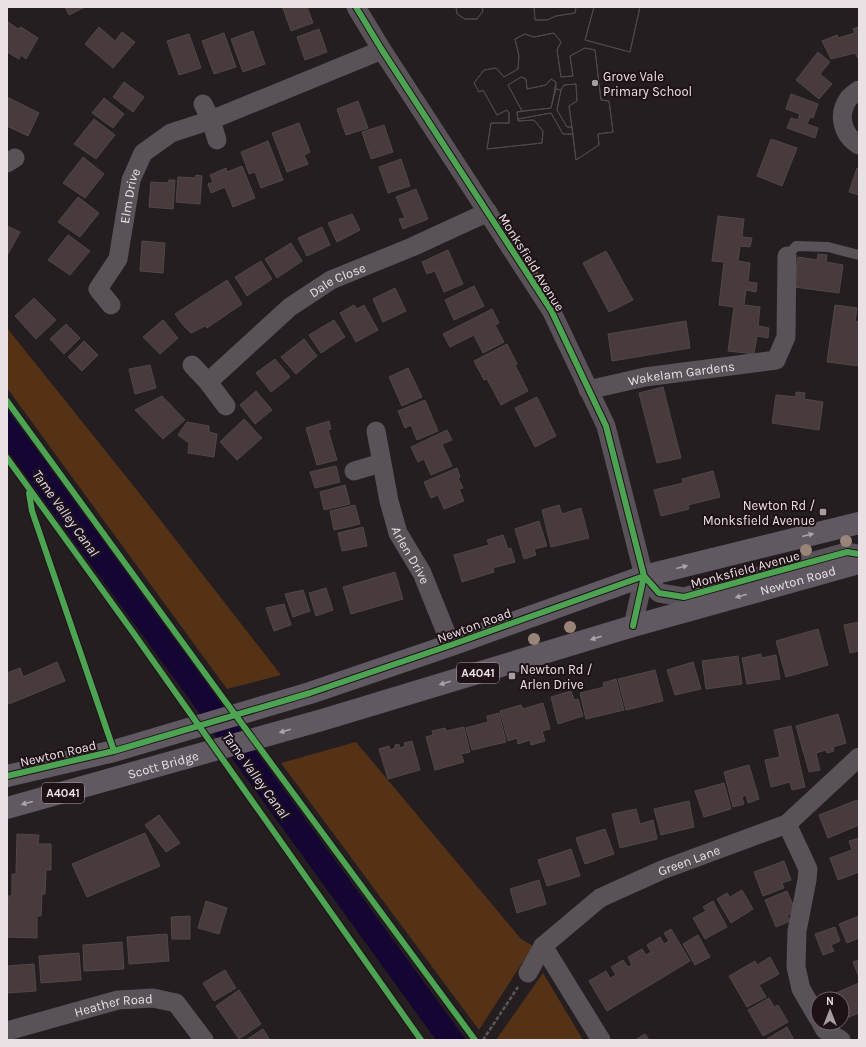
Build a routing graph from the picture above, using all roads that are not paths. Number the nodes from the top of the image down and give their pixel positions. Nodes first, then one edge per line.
1 (356, 7) edge
2 (382, 50) junction
3 (859, 90) edge
4 (207, 112) junction
5 (218, 140) dead end
6 (859, 145) edge
7 (488, 212) junction
8 (859, 255) edge
9 (788, 256) joint
10 (111, 305) dead end
11 (192, 365) dead end
12 (208, 382) junction
13 (588, 390) junction
14 (226, 406) dead end
15 (376, 431) dead end
16 (381, 462) junction
17 (354, 471) dead end
18 (859, 523) edge
19 (859, 554) edge
20 (859, 563) edge
21 (644, 576) junction
22 (633, 626) junction
23 (451, 645) junction
24 (310, 693) joint
25 (322, 720) joint
26 (114, 751) joint
27 (859, 757) edge
28 (7, 776) edge
29 (7, 808) edge
30 (787, 824) junction
31 (543, 946) junction
32 (528, 973) road end
33 (810, 1004) edge
34 (7, 1030) edge
35 (827, 1031) edge
36 (204, 1040) edge
37 (601, 1040) edge
38 (841, 1040) edge

1 - 2 street, Monksfield Avenue
2 - 4 street, Elm Drive
2 - 7 street, Monksfield Avenue
3 - 6 street
4 - 5 street
4 - 10 street, Elm Drive
7 - 12 street, Dale Close
7 - 13 street, Monksfield Avenue
8 - 9 lane
9 - 13 street, Wakelam Gardens
11 - 12 street
12 - 14 street
13 - 21 street, Monksfield Avenue
15 - 16 street, Arlen Drive
16 - 17 street
16 - 23 street, Arlen Drive
21 -> 18 highway, Newton Road / A4041
19 - 21 street, Monksfield Avenue
20 -> 22 highway, Newton Road / A4041
21 - 22 street, Monksfield Avenue
21 - 23 highway, Newton Road / A4041
22 -> 25 highway, Newton Road / A4041
23 - 24 highway, Newton Road / A4041
24 - 26 highway, Scott Bridge / A4041
25 -> 29 highway, Scott Bridge / A4041
26 - 28 highway, Newton Road / A4041
27 - 30 street, Green Lane
30 - 31 street, Green Lane
30 - 33 street
31 - 32 street, Green Lane
31 - 37 street
34 - 36 street, Heather Road
35 - 38 street

